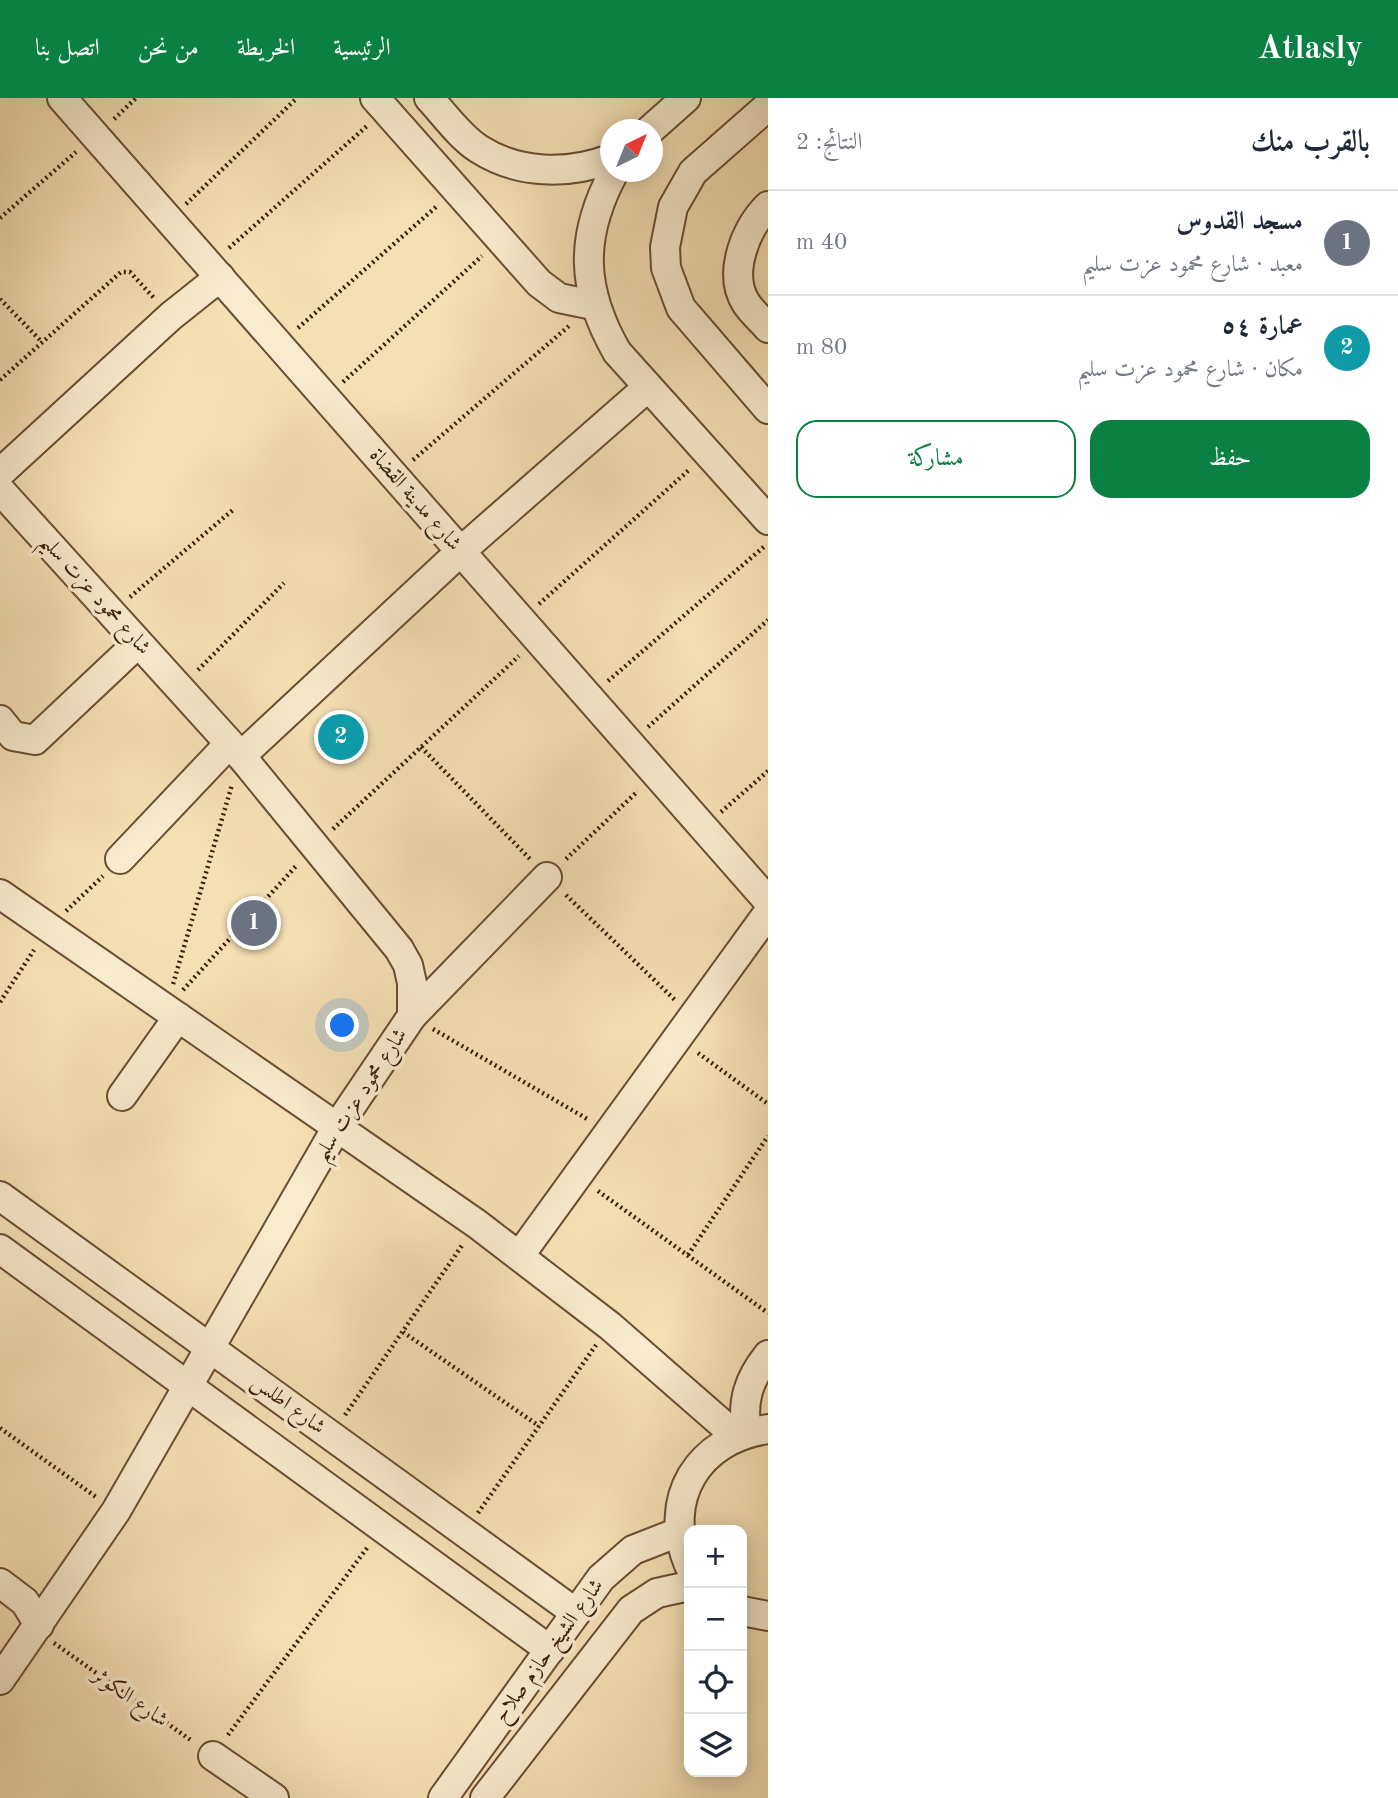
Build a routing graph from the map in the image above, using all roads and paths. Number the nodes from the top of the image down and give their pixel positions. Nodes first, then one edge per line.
1 (62, 98) edge
2 (136, 98) edge
3 (297, 98) edge
4 (429, 98) edge
5 (686, 98) edge
6 (380, 104) edge
7 (768, 106) edge
8 (662, 119) edge
9 (95, 135) junction
10 (600, 162) edge
11 (609, 182) edge
12 (456, 189) junction
13 (768, 206) edge
14 (0, 218) edge
15 (169, 220) junction
16 (500, 239) junction
17 (214, 271) junction
18 (0, 299) edge
19 (593, 305) junction
20 (171, 316) junction
21 (766, 322) edge
22 (43, 342) junction
23 (279, 345) junction
24 (0, 380) edge
25 (648, 387) junction
26 (326, 398) junction
27 (768, 409) edge
28 (708, 453) junction
29 (0, 473) edge
30 (394, 476) junction
31 (0, 490) edge
32 (234, 509) dead end
33 (768, 520) edge
34 (768, 544) edge
35 (461, 551) junction
36 (284, 583) dead end
37 (111, 613) junction
38 (768, 620) edge
39 (529, 629) junction
40 (138, 643) junction
41 (179, 689) junction
42 (589, 698) junction
43 (0, 720) edge
44 (629, 744) junction
45 (421, 747) junction
46 (235, 750) junction
47 (768, 771) edge
48 (656, 774) junction
49 (703, 828) junction
50 (314, 847) junction
51 (120, 859) joint
52 (547, 877) junction
53 (0, 894) edge
54 (768, 901) edge
55 (768, 913) edge
56 (48, 928) junction
57 (0, 1002) edge
58 (172, 1013) junction
59 (412, 1016) junction
60 (687, 1028) junction
61 (122, 1096) dead end
62 (768, 1104) edge
63 (337, 1126) junction
64 (611, 1133) junction
65 (768, 1136) edge
66 (578, 1177) junction
67 (0, 1196) edge
68 (477, 1223) junction
69 (0, 1249) edge
70 (520, 1255) junction
71 (688, 1255) junction
72 (768, 1313) edge
73 (610, 1326) junction
74 (403, 1332) junction
75 (209, 1347) junction
76 (768, 1355) edge
77 (189, 1387) junction
78 (539, 1426) junction
79 (0, 1428) edge
80 (750, 1432) edge
81 (331, 1436) junction
82 (117, 1511) junction
83 (382, 1528) junction
84 (679, 1532) junction
85 (464, 1533) junction
86 (684, 1548) edge
87 (0, 1583) edge
88 (684, 1587) edge
89 (576, 1613) junction
90 (38, 1625) junction
91 (550, 1650) junction
92 (0, 1680) edge
93 (213, 1756) junction
94 (274, 1798) edge
95 (443, 1798) edge
96 (485, 1798) edge

1 - 9 street, شارع مدينة القضاة
2 - 9 path
3 - 15 path
4 - 10 street
5 - 8 street
6 - 12 street
6 - 17 path
7 - 27 street
9 - 14 path
9 - 15 street, شارع مدينة القضاة
11 - 19 street
12 - 16 street
12 - 23 path
13 - 21 street
15 - 17 street, شارع مدينة القضاة
16 - 19 street
16 - 26 path
17 - 20 street
17 - 23 street, شارع مدينة القضاة
18 - 22 path
19 - 25 street
19 - 30 path
20 - 22 path
20 - 29 street
22 - 24 path
23 - 26 street, شارع مدينة القضاة
25 - 28 street
25 - 35 street
26 - 30 street, شارع مدينة القضاة
28 - 33 street
28 - 39 path
30 - 35 street, شارع مدينة القضاة
31 - 37 street, شارع محمود عزت سليم
32 - 37 path
34 - 42 path
35 - 39 street, شارع مدينة القضاة
35 - 46 street
36 - 41 path
37 - 40 street, شارع محمود عزت سليم
38 - 44 path
39 - 42 street, شارع مدينة القضاة
39 - 45 path
40 - 41 street, شارع محمود عزت سليم
40 - 43 street
41 - 46 street, شارع محمود عزت سليم
42 - 44 street, شارع مدينة القضاة
44 - 48 street, شارع مدينة القضاة
45 - 50 path
45 - 52 path
46 - 50 street, شارع محمود عزت سليم
46 - 51 street
46 - 58 path
47 - 49 path
48 - 49 street, شارع مدينة القضاة
48 - 52 path
49 - 54 street, شارع مدينة القضاة
50 - 58 path
50 - 59 street, شارع محمود عزت سليم
51 - 56 path
52 - 59 street
52 - 60 path
53 - 56 street
55 - 60 street
56 - 57 path
56 - 58 street
58 - 61 street
58 - 63 street
59 - 63 street, شارع محمود عزت سليم
59 - 64 path
60 - 62 path
60 - 64 street
63 - 68 street
63 - 75 street, شارع محمود عزت سليم
64 - 66 street
65 - 71 path
66 - 70 street
66 - 71 path
67 - 75 street, شارع اطلس
68 - 70 street
68 - 74 path
69 - 77 street, شارع اطلس
70 - 73 street
71 - 72 path
73 - 78 path
73 - 80 street
74 - 78 path
74 - 81 path
75 - 77 street, شارع محمود عزت سليم
75 - 81 street, شارع اطلس
76 - 80 street
77 - 82 street, شارع محمود عزت سليم
77 - 83 street, شارع اطلس
78 - 85 path
79 - 82 path
80 - 84 street
81 - 85 street, شارع اطلس
82 - 90 street, شارع محمود عزت سليم
83 - 91 street, شارع اطلس
83 - 93 path
84 - 86 street
84 - 89 street, شارع الشيخ حازم صلاح
85 - 89 street, شارع اطلس
87 - 90 street
88 - 96 street, شارع الشيخ حازم صلاح
89 - 91 street, شارع الشيخ حازم صلاح
90 - 92 street, شارع محمود عزت سليم
90 - 93 path, شارع الكوثر
91 - 95 street, شارع الشيخ حازم صلاح
93 - 94 street

